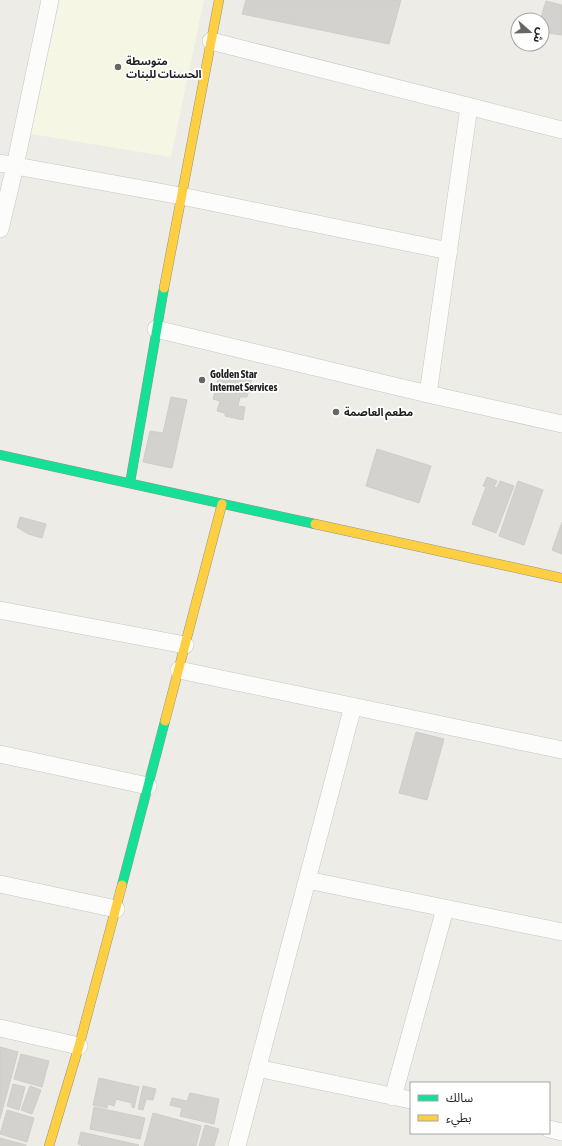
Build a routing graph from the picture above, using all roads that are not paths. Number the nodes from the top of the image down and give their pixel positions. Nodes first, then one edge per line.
1 (50, 0) edge
2 (219, 0) edge
3 (211, 41) junction
4 (470, 108) junction
5 (562, 130) edge
6 (8, 164) edge
7 (181, 196) junction
8 (0, 229) edge
9 (449, 251) junction
10 (156, 329) junction
11 (428, 394) junction
12 (562, 424) edge
13 (0, 455) edge
14 (130, 483) junction
15 (222, 504) junction
16 (562, 578) edge
17 (0, 610) edge
18 (185, 645) junction
19 (179, 670) junction
20 (353, 706) junction
21 (562, 750) edge
22 (0, 754) edge
23 (148, 786) junction
24 (307, 880) junction
25 (0, 884) edge
26 (116, 909) junction
27 (445, 909) junction
28 (562, 932) edge
29 (0, 1028) edge
30 (80, 1046) junction
31 (257, 1068) junction
32 (393, 1097) junction
33 (410, 1100) edge
34 (550, 1129) edge
35 (562, 1132) edge
36 (49, 1146) edge
37 (237, 1146) edge

1 - 6 street
2 - 3 street
3 - 4 street
3 - 7 street
4 - 5 street
4 - 9 street
6 - 7 street
6 - 8 street
7 - 9 street
7 - 10 street
9 - 11 street
10 - 11 street
10 - 14 street
11 - 12 street
13 - 14 street
14 - 15 street
15 - 16 street
15 - 18 street
17 - 18 street
18 - 19 street
19 - 20 street
19 - 23 street
20 - 21 street
20 - 24 street
22 - 23 street
23 - 26 street
24 - 27 street
24 - 31 street
25 - 26 street
26 - 30 street
27 - 28 street
27 - 32 street
29 - 30 street
30 - 36 street
31 - 32 street
31 - 37 street
32 - 33 street
34 - 35 street

